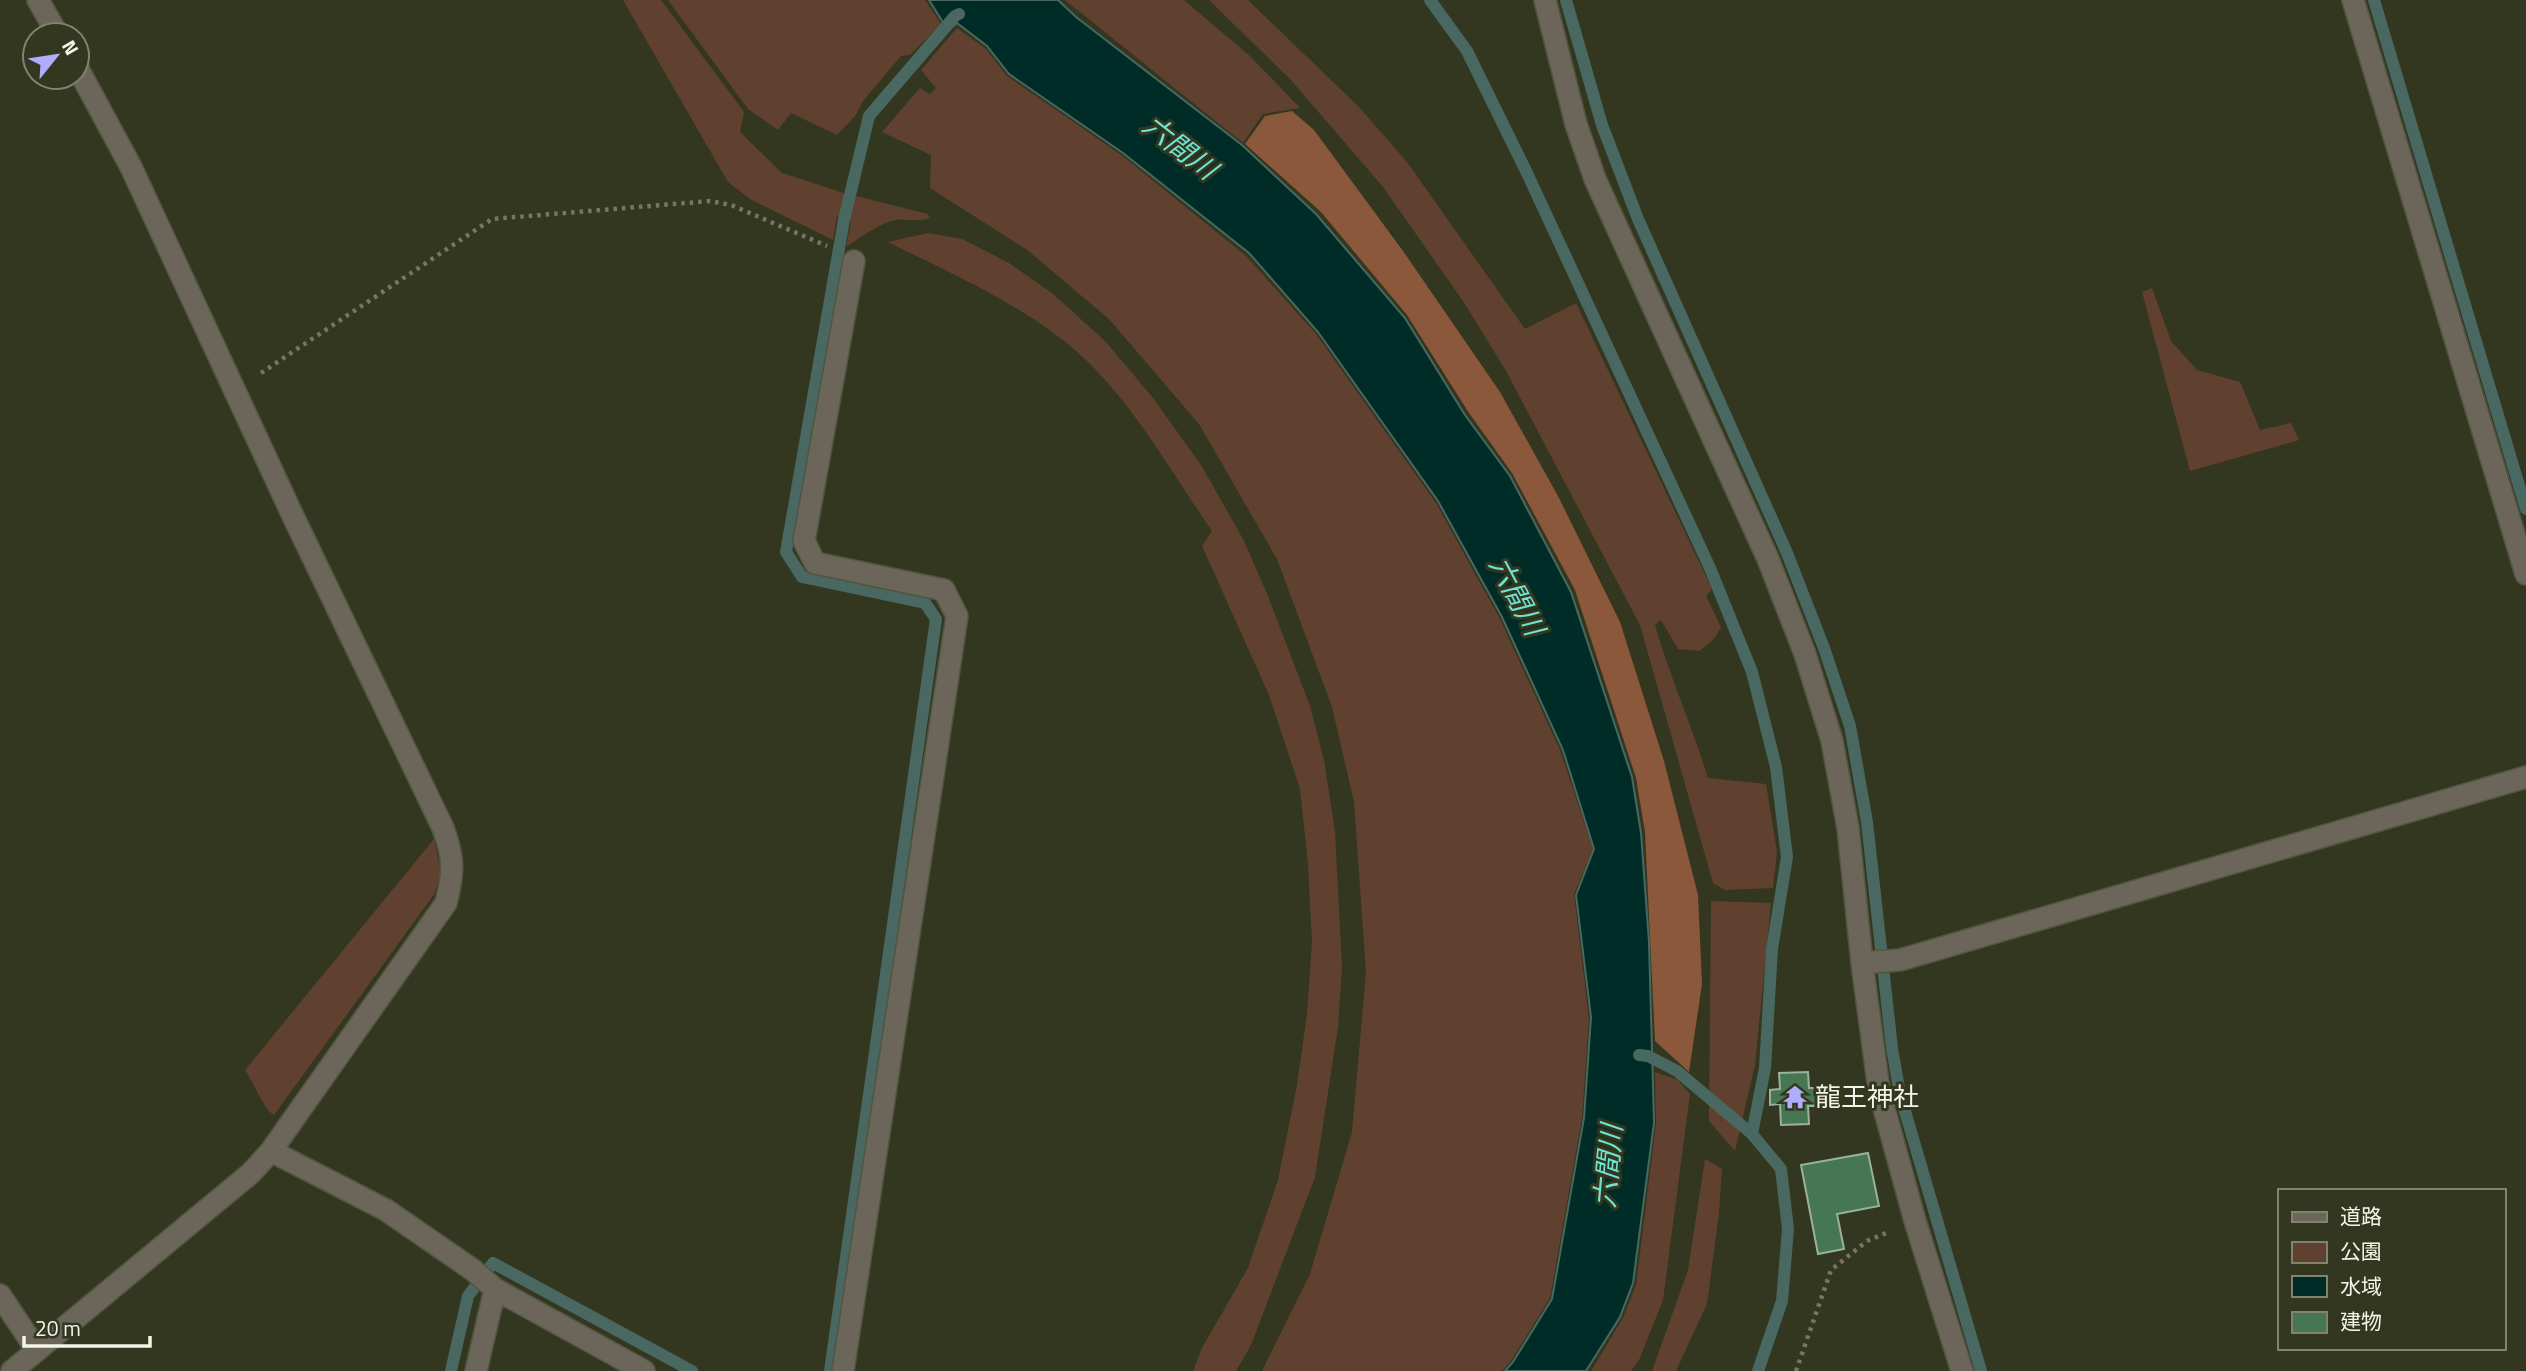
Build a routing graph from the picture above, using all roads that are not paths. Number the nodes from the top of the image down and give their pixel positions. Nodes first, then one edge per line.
1 (38, 0) edge
2 (1545, 0) edge
3 (2353, 0) edge
4 (50, 21) edge
5 (90, 91) edge
6 (854, 261) dead end
7 (2526, 573) edge
8 (2526, 777) edge
9 (1869, 963) junction
10 (271, 1151) junction
11 (492, 1287) junction
12 (0, 1294) edge
13 (36, 1349) junction
14 (12, 1371) edge
15 (476, 1371) edge
16 (644, 1371) edge
17 (843, 1371) edge
18 (1962, 1371) edge

1 - 4 street
2 - 9 street
3 - 7 street
5 - 10 street
6 - 17 street
8 - 9 street
9 - 18 street
10 - 11 street
10 - 13 street
11 - 15 street
11 - 16 street
12 - 13 street
13 - 14 street

